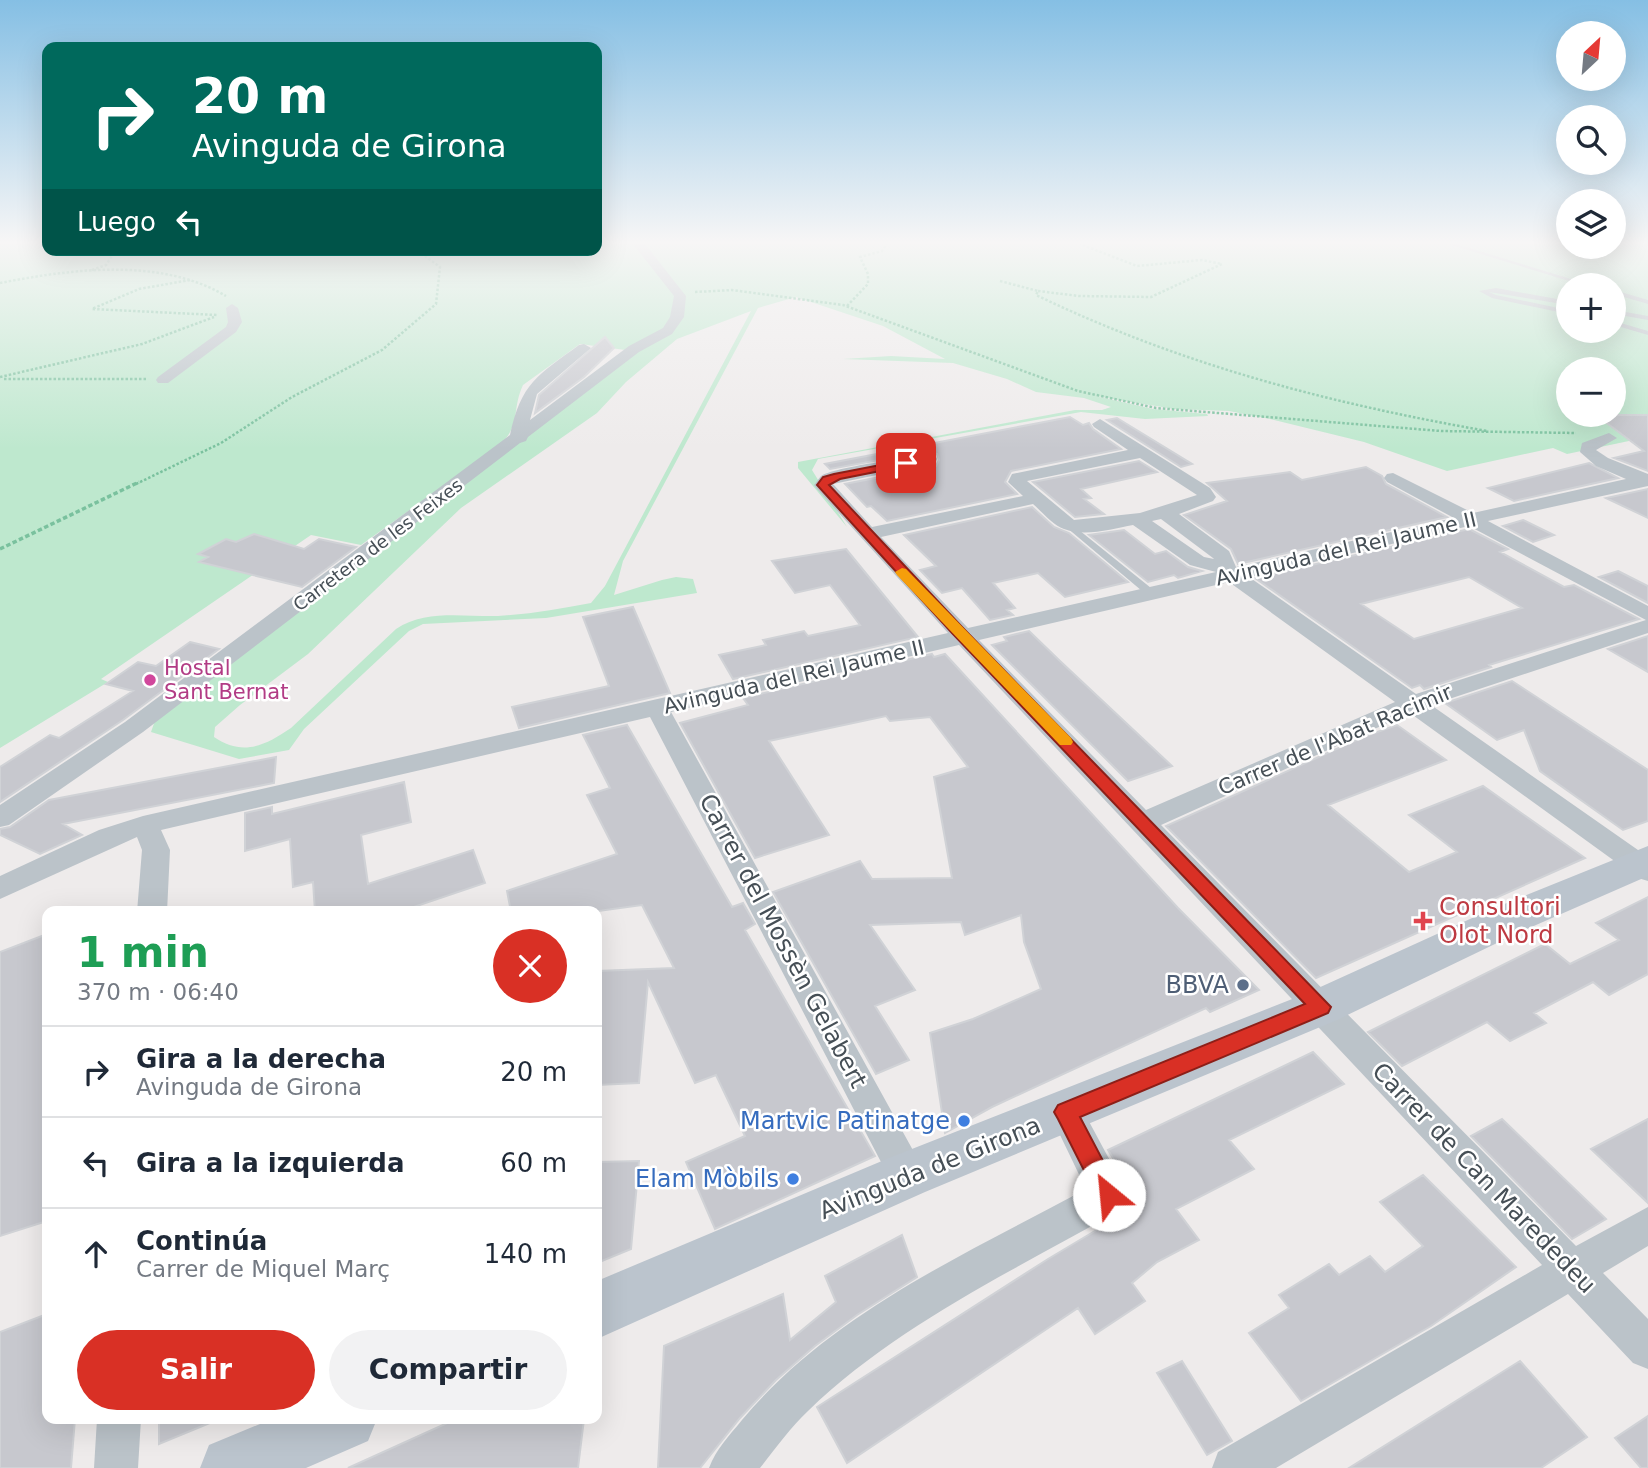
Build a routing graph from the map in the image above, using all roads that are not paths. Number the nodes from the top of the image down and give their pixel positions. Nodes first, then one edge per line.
1 (233, 313) edge
2 (676, 313) edge
3 (1626, 314) edge
4 (1648, 318) edge
5 (1626, 327) edge
6 (1648, 333) edge
7 (584, 348) dead end
8 (163, 380) road end
9 (1100, 424) dead end
10 (520, 438) junction
11 (1609, 438) road end
12 (1143, 452) junction
13 (929, 459) dead end
14 (1393, 478) dead end
15 (1647, 480) edge
16 (1038, 498) junction
17 (1162, 511) junction
18 (1135, 518) junction
19 (1472, 520) junction
20 (1069, 525) junction
21 (867, 534) junction
22 (1228, 571) junction
23 (1152, 594) junction
24 (1648, 614) edge
25 (1648, 626) edge
26 (965, 638) junction
27 (1413, 703) junction
28 (657, 708) junction
29 (0, 818) edge
30 (1143, 822) junction
31 (143, 825) junction
32 (1645, 865) edge
33 (0, 888) edge
34 (152, 906) edge
35 (1321, 1007) junction
36 (1066, 1112) junction
37 (907, 1175) junction
38 (1648, 1224) edge
39 (1571, 1268) junction
40 (602, 1308) edge
41 (1648, 1348) edge
42 (119, 1424) edge
43 (324, 1440) edge
44 (116, 1468) edge
45 (232, 1468) edge
46 (731, 1468) edge
47 (1234, 1468) edge

1 - 8 street
2 - 10 street, Carretera de les Feixes
3 - 4 lane
5 - 6 lane
7 - 10 street
9 - 12 street
10 - 29 street, Carretera de les Feixes
11 - 15 street
12 - 16 street
12 - 17 street
13 - 21 street, Carrer de Can Marededeu
14 - 19 street
15 - 19 street, Avinguda del Rei Jaume II
16 - 20 street
16 - 21 street
17 - 18 street
17 - 22 street
18 - 20 street
18 - 22 street
19 - 22 street, Avinguda del Rei Jaume II
19 - 24 street
20 - 23 lane
21 - 26 street, Carrer de Can Marededeu
22 - 23 street, Avinguda del Rei Jaume II
22 - 27 street
23 - 26 street, Avinguda del Rei Jaume II
25 - 27 street, Carrer de l'Abat Racimir
26 - 28 street, Avinguda del Rei Jaume II
26 - 30 street, Carrer de Can Marededeu
27 - 30 street, Carrer de l'Abat Racimir
27 - 32 street
28 - 31 street, Avinguda del Rei Jaume II
28 - 37 street, Carrer del Mossèn Gelabert
30 - 35 street, Carrer de Can Marededeu
31 - 33 street, Avinguda del Rei Jaume II
31 - 34 street
32 - 35 main road, Avinguda de Girona
35 - 36 main road, Avinguda de Girona
35 - 39 street, Carrer de Can Marededeu
36 - 37 main road, Avinguda de Girona
36 - 46 street
37 - 40 main road, Avinguda de Girona
38 - 39 street
39 - 41 street, Carrer de Can Marededeu
39 - 47 street
42 - 44 street
43 - 45 main road

